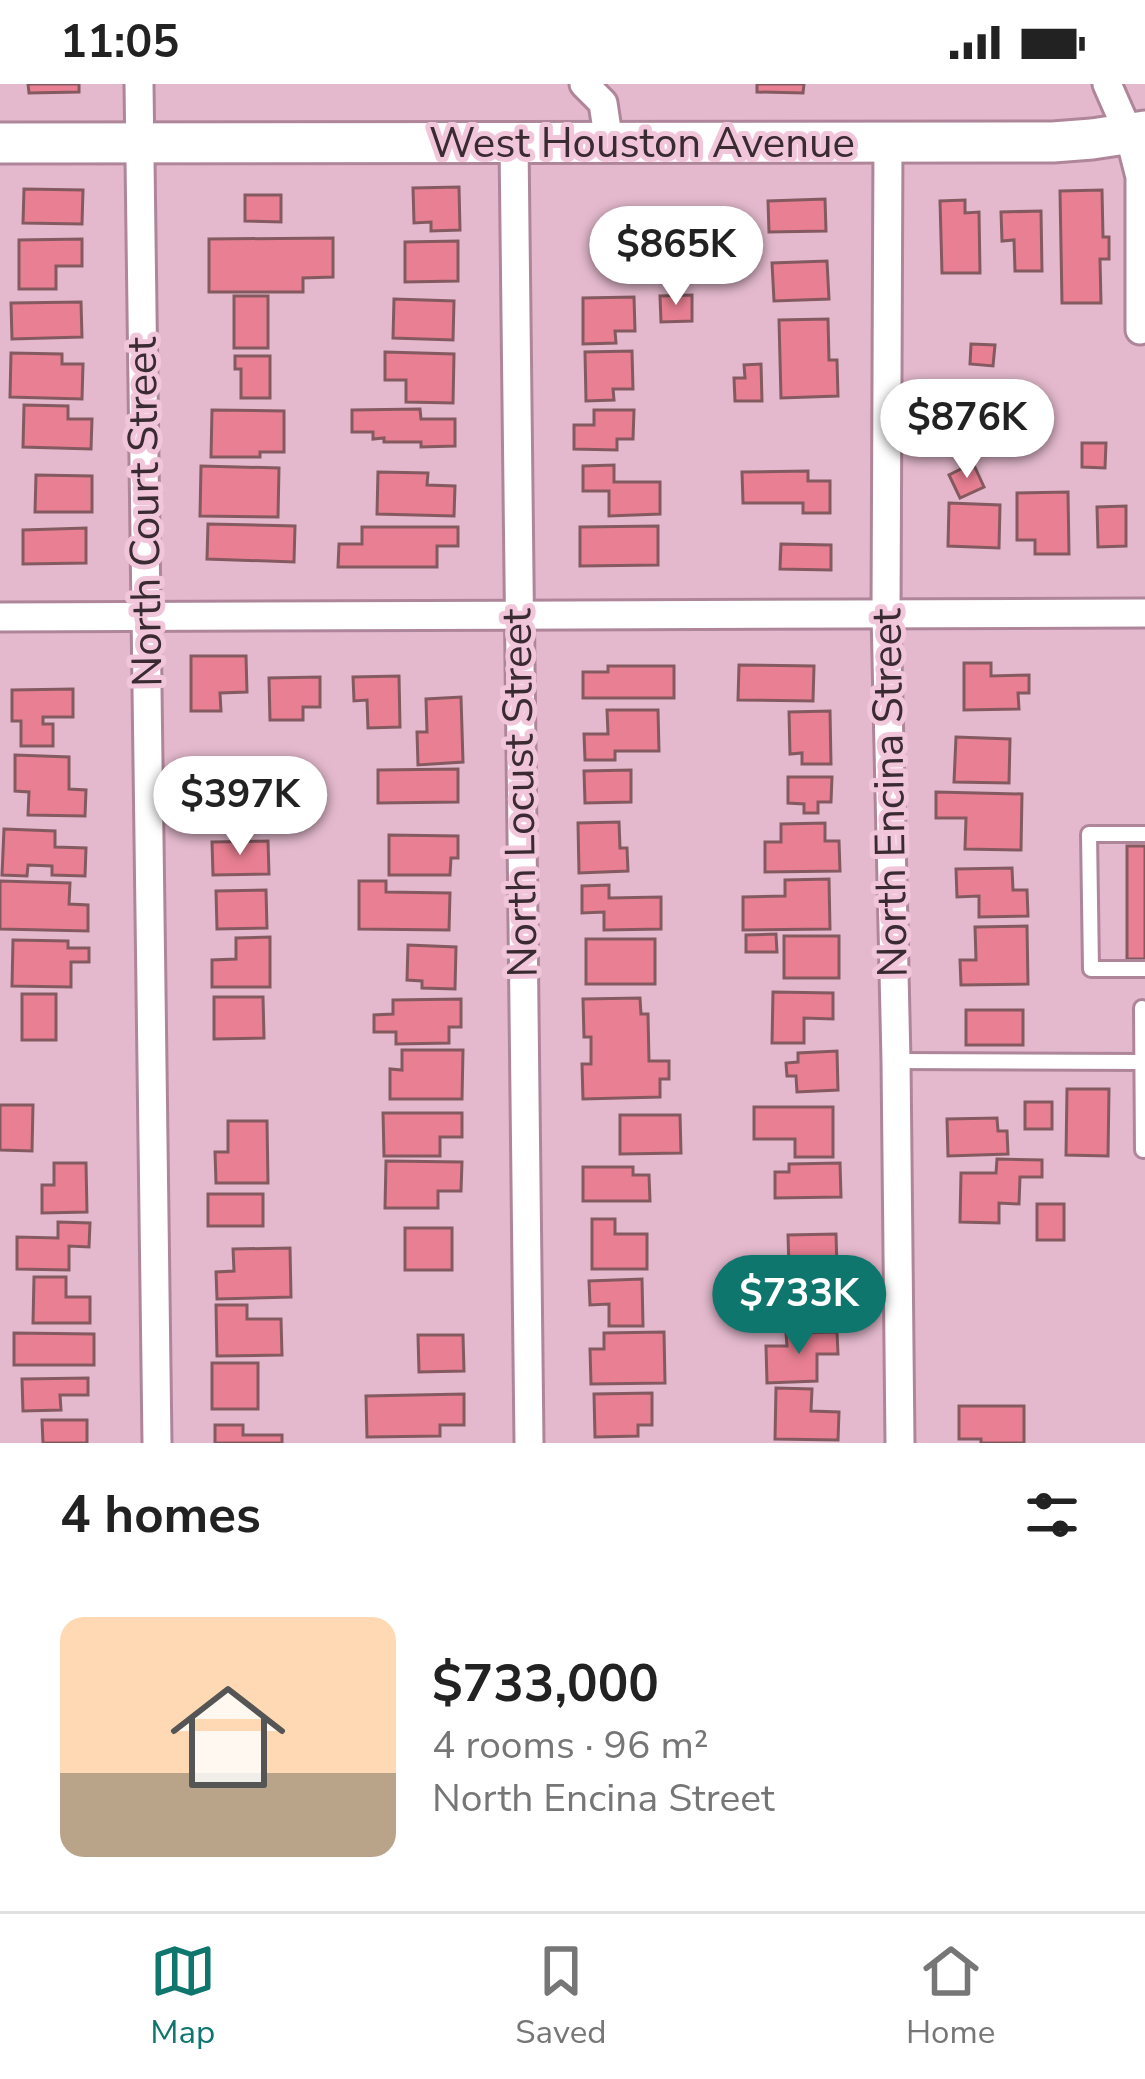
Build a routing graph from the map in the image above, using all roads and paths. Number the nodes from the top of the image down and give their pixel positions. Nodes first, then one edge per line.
1 (139, 84) edge
2 (584, 84) edge
3 (1107, 84) edge
4 (1137, 132) edge
5 (0, 143) edge
6 (139, 143) junction
7 (514, 143) junction
8 (608, 143) junction
9 (888, 143) junction
10 (1140, 330) dead end
11 (1145, 613) edge
12 (518, 614) junction
13 (886, 614) junction
14 (0, 617) edge
15 (147, 617) junction
16 (1145, 834) edge
17 (1145, 969) edge
18 (1142, 1008) dead end
19 (896, 1061) junction
20 (1142, 1062) junction
21 (1143, 1150) edge
22 (157, 1443) edge
23 (529, 1443) edge
24 (901, 1443) edge

1 - 6 street, North Court Street
2 - 8 street
3 - 4 street
4 - 9 main road, West Houston Avenue
4 - 10 street
5 - 6 main road, West Houston Avenue
6 - 7 main road, West Houston Avenue
6 - 15 street, North Court Street
7 - 8 main road, West Houston Avenue
7 - 12 street, North Locust Street
8 - 9 main road, West Houston Avenue
9 - 13 street, North Encina Street
11 - 13 street
12 - 13 street
12 - 15 street
12 - 23 street, North Locust Street
13 - 19 street, North Encina Street
14 - 15 street
15 - 22 street, North Court Street
16 - 17 lane
18 - 20 lane
19 - 20 lane
19 - 24 street, North Encina Street
20 - 21 lane

